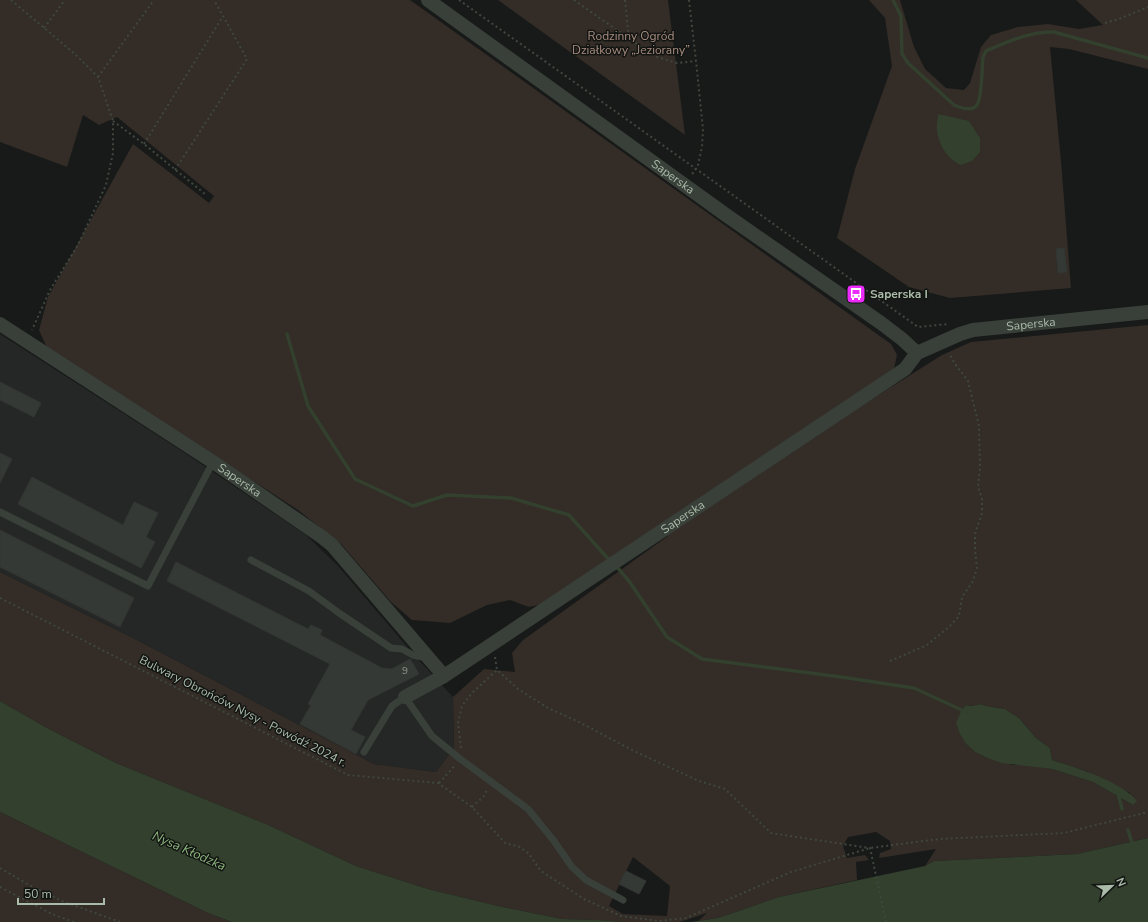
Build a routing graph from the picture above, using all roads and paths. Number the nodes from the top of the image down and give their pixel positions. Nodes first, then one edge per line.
1 (11, 0) edge
2 (65, 0) edge
3 (154, 0) edge
4 (214, 0) edge
5 (428, 0) edge
6 (459, 0) edge
7 (574, 0) edge
8 (625, 0) edge
9 (689, 0) edge
10 (1148, 7) edge
11 (223, 16) junction
12 (1105, 23) dead end
13 (44, 28) junction
14 (629, 39) junction
15 (696, 61) junction
16 (98, 78) junction
17 (113, 121) junction
18 (144, 144) junction
19 (696, 169) junction
20 (176, 170) junction
21 (685, 185) junction
22 (205, 194) dead end
23 (1148, 312) edge
24 (0, 324) edge
25 (948, 324) dead end
26 (27, 342) junction
27 (943, 343) junction
28 (917, 353) junction
29 (213, 462) junction
30 (0, 512) edge
31 (251, 560) dead end
32 (0, 598) edge
33 (428, 658) junction
34 (890, 661) dead end
35 (444, 676) junction
36 (405, 697) junction
37 (364, 752) dead end
38 (459, 758) junction
39 (490, 781) junction
40 (438, 783) junction
41 (472, 807) junction
42 (1148, 812) edge
43 (870, 848) junction
44 (0, 868) edge
45 (0, 887) edge
46 (623, 900) dead end
47 (74, 922) edge
48 (120, 922) edge
49 (886, 922) edge

1 - 13 path
2 - 13 path
3 - 16 path
4 - 11 path
5 - 21 street, Saperska
6 - 19 path
7 - 14 path
8 - 14 path
9 - 15 path
10 - 12 path
11 - 18 path
11 - 20 path
13 - 16 path
14 - 15 path
15 - 19 path
16 - 17 path
17 - 18 path
17 - 26 path
18 - 20 path
19 - 21 path
19 - 25 path
20 - 22 path
21 - 28 street, Saperska
23 - 27 street, Saperska
24 - 26 street, Saperska
26 - 29 street, Saperska
27 - 28 street, Saperska
27 - 34 path
28 - 35 street, Saperska
29 - 30 lane
29 - 33 street, Saperska
31 - 33 lane
32 - 40 path, Bulwary Obrońców Nysy - Powódź 2024 r.
33 - 35 street, Saperska
35 - 36 street, Saperska
36 - 37 lane
36 - 38 lane
38 - 39 lane
38 - 40 path
38 - 43 path
39 - 41 path
39 - 46 lane
40 - 41 path
41 - 43 path
42 - 43 path
43 - 49 path
44 - 48 path
45 - 47 path

